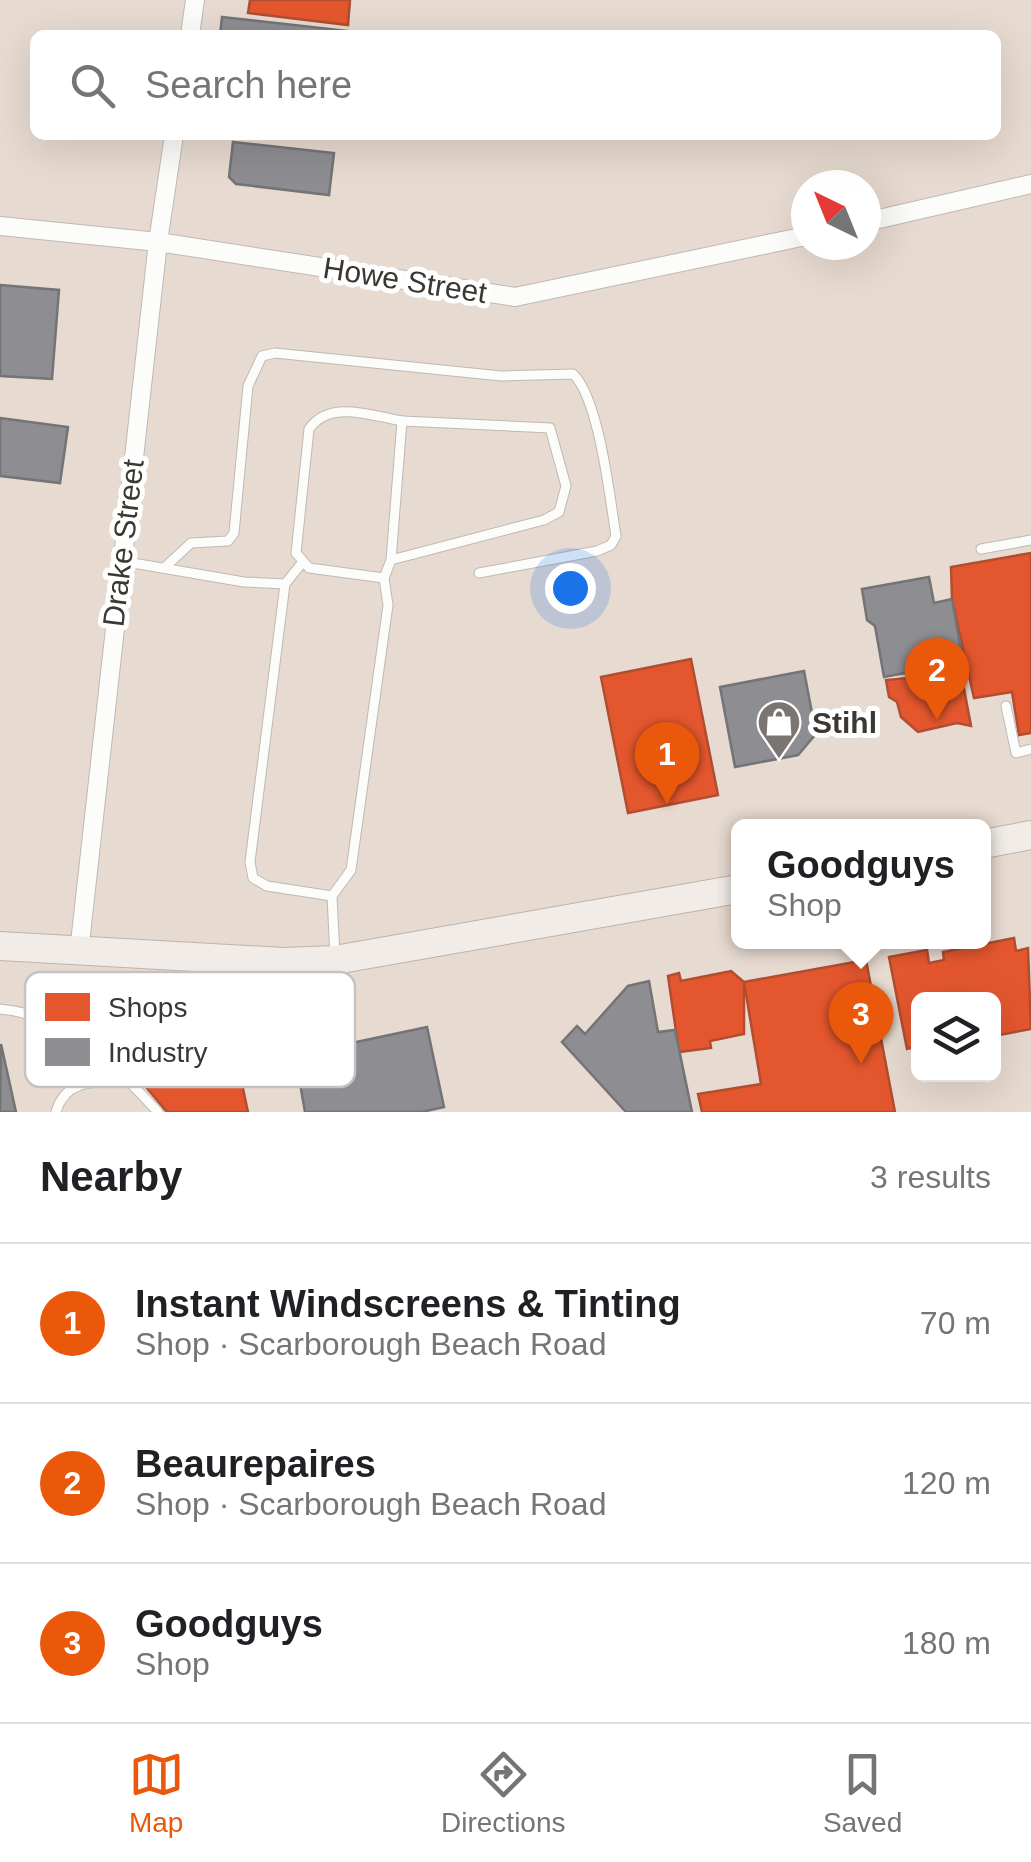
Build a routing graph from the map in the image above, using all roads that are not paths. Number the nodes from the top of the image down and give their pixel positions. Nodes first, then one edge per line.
1 (195, 0) edge
2 (191, 30) edge
3 (173, 140) edge
4 (1031, 184) edge
5 (881, 219) edge
6 (0, 226) edge
7 (791, 239) edge
8 (158, 242) junction
9 (402, 420) junction
10 (1031, 540) edge
11 (982, 549) dead end
12 (390, 560) junction
13 (121, 561) junction
14 (302, 564) junction
15 (164, 568) junction
16 (479, 573) dead end
17 (384, 578) junction
18 (285, 584) junction
19 (1006, 706) dead end
20 (1031, 749) edge
21 (1031, 835) edge
22 (991, 843) edge
23 (731, 890) edge
24 (332, 896) junction
25 (0, 946) edge
26 (79, 952) junction
27 (335, 960) junction
28 (0, 1009) edge
29 (25, 1013) edge
30 (72, 1087) edge
31 (133, 1087) edge
32 (56, 1112) edge
33 (158, 1112) edge

1 - 2 street
3 - 8 street, Drake Street
4 - 5 street
6 - 8 street, Howe Street
7 - 8 street, Howe Street
8 - 13 street, Drake Street
9 - 12 lane
9 - 12 lane
9 - 14 lane
10 - 11 lane
12 - 17 lane
13 - 15 lane
13 - 26 street, Drake Street
14 - 17 lane
14 - 18 lane
15 - 16 lane
15 - 18 lane
17 - 24 lane
18 - 24 lane
19 - 20 lane
21 - 22 main road
23 - 27 main road
24 - 27 lane
25 - 26 main road
26 - 27 main road
28 - 29 lane
30 - 32 lane
31 - 33 lane

